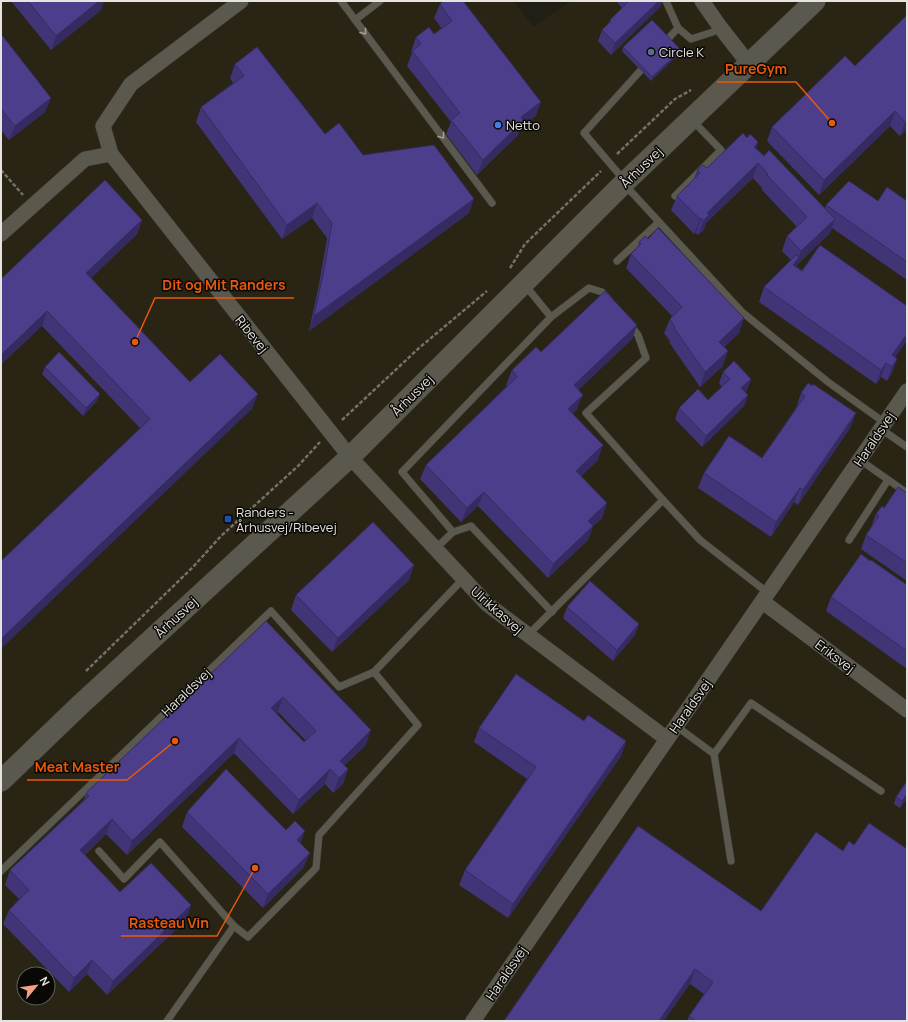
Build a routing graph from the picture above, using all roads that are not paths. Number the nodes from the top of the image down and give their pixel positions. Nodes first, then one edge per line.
1 (241, 1) edge
2 (341, 1) edge
3 (380, 1) edge
4 (666, 1) edge
5 (702, 1) edge
6 (815, 1) edge
7 (355, 20) junction
8 (720, 27) junction
9 (678, 28) junction
10 (667, 40) edge
11 (750, 64) junction
12 (640, 70) edge
13 (691, 119) junction
14 (111, 154) junction
15 (625, 182) junction
16 (675, 196) edge
17 (492, 203) dead end
18 (659, 222) junction
19 (1, 234) edge
20 (617, 261) dead end
21 (515, 279) junction
22 (616, 308) edge
23 (551, 317) junction
24 (624, 319) edge
25 (907, 391) edge
26 (883, 426) junction
27 (907, 447) edge
28 (350, 458) junction
29 (860, 460) junction
30 (888, 480) junction
31 (907, 493) edge
32 (663, 500) junction
33 (453, 532) junction
34 (850, 540) dead end
35 (435, 549) junction
36 (463, 580) junction
37 (766, 598) junction
38 (552, 612) junction
39 (527, 636) junction
40 (374, 672) junction
41 (907, 710) edge
42 (676, 726) junction
43 (667, 739) junction
44 (714, 754) junction
45 (1, 781) edge
46 (881, 792) dead end
47 (99, 851) dead end
48 (731, 861) dead end
49 (1, 871) edge
50 (234, 926) junction
51 (167, 1021) edge
52 (473, 1021) edge

1 - 14 street, Ribevej
2 - 7 lane
3 - 7 lane
4 - 9 lane
5 - 8 street
6 - 11 main road, Århusvej
7 -> 17 lane
8 - 9 lane
8 - 11 street
9 - 10 lane
11 - 13 main road, Århusvej
12 - 15 lane
13 - 15 main road, Århusvej
13 - 16 lane
14 - 19 street
14 - 28 street, Ribevej
15 - 18 lane
15 - 21 main road, Århusvej
18 - 20 lane
18 - 26 lane
21 - 23 lane
21 - 28 main road, Århusvej
22 - 23 lane
23 - 33 lane
24 - 32 lane
25 - 26 street, Haraldsvej
26 - 27 lane
26 - 29 street, Haraldsvej
28 - 35 street, Ulrikkasvej
28 - 45 main road, Århusvej
29 - 30 lane
29 - 37 street, Haraldsvej
30 - 31 lane
30 - 34 lane
32 - 37 lane
32 - 38 lane
33 - 35 lane
33 - 38 lane
35 - 36 street, Ulrikkasvej
36 - 39 street, Ulrikkasvej
36 - 40 lane, Haraldsvej
37 - 41 street, Eriksvej
37 - 42 street, Haraldsvej
38 - 39 lane
39 - 43 street, Ulrikkasvej
40 - 49 lane, Haraldsvej
40 - 50 lane
42 - 43 street, Haraldsvej
42 - 44 lane
43 - 52 street, Haraldsvej
44 - 46 lane
44 - 48 lane
47 - 50 lane
50 - 51 lane

